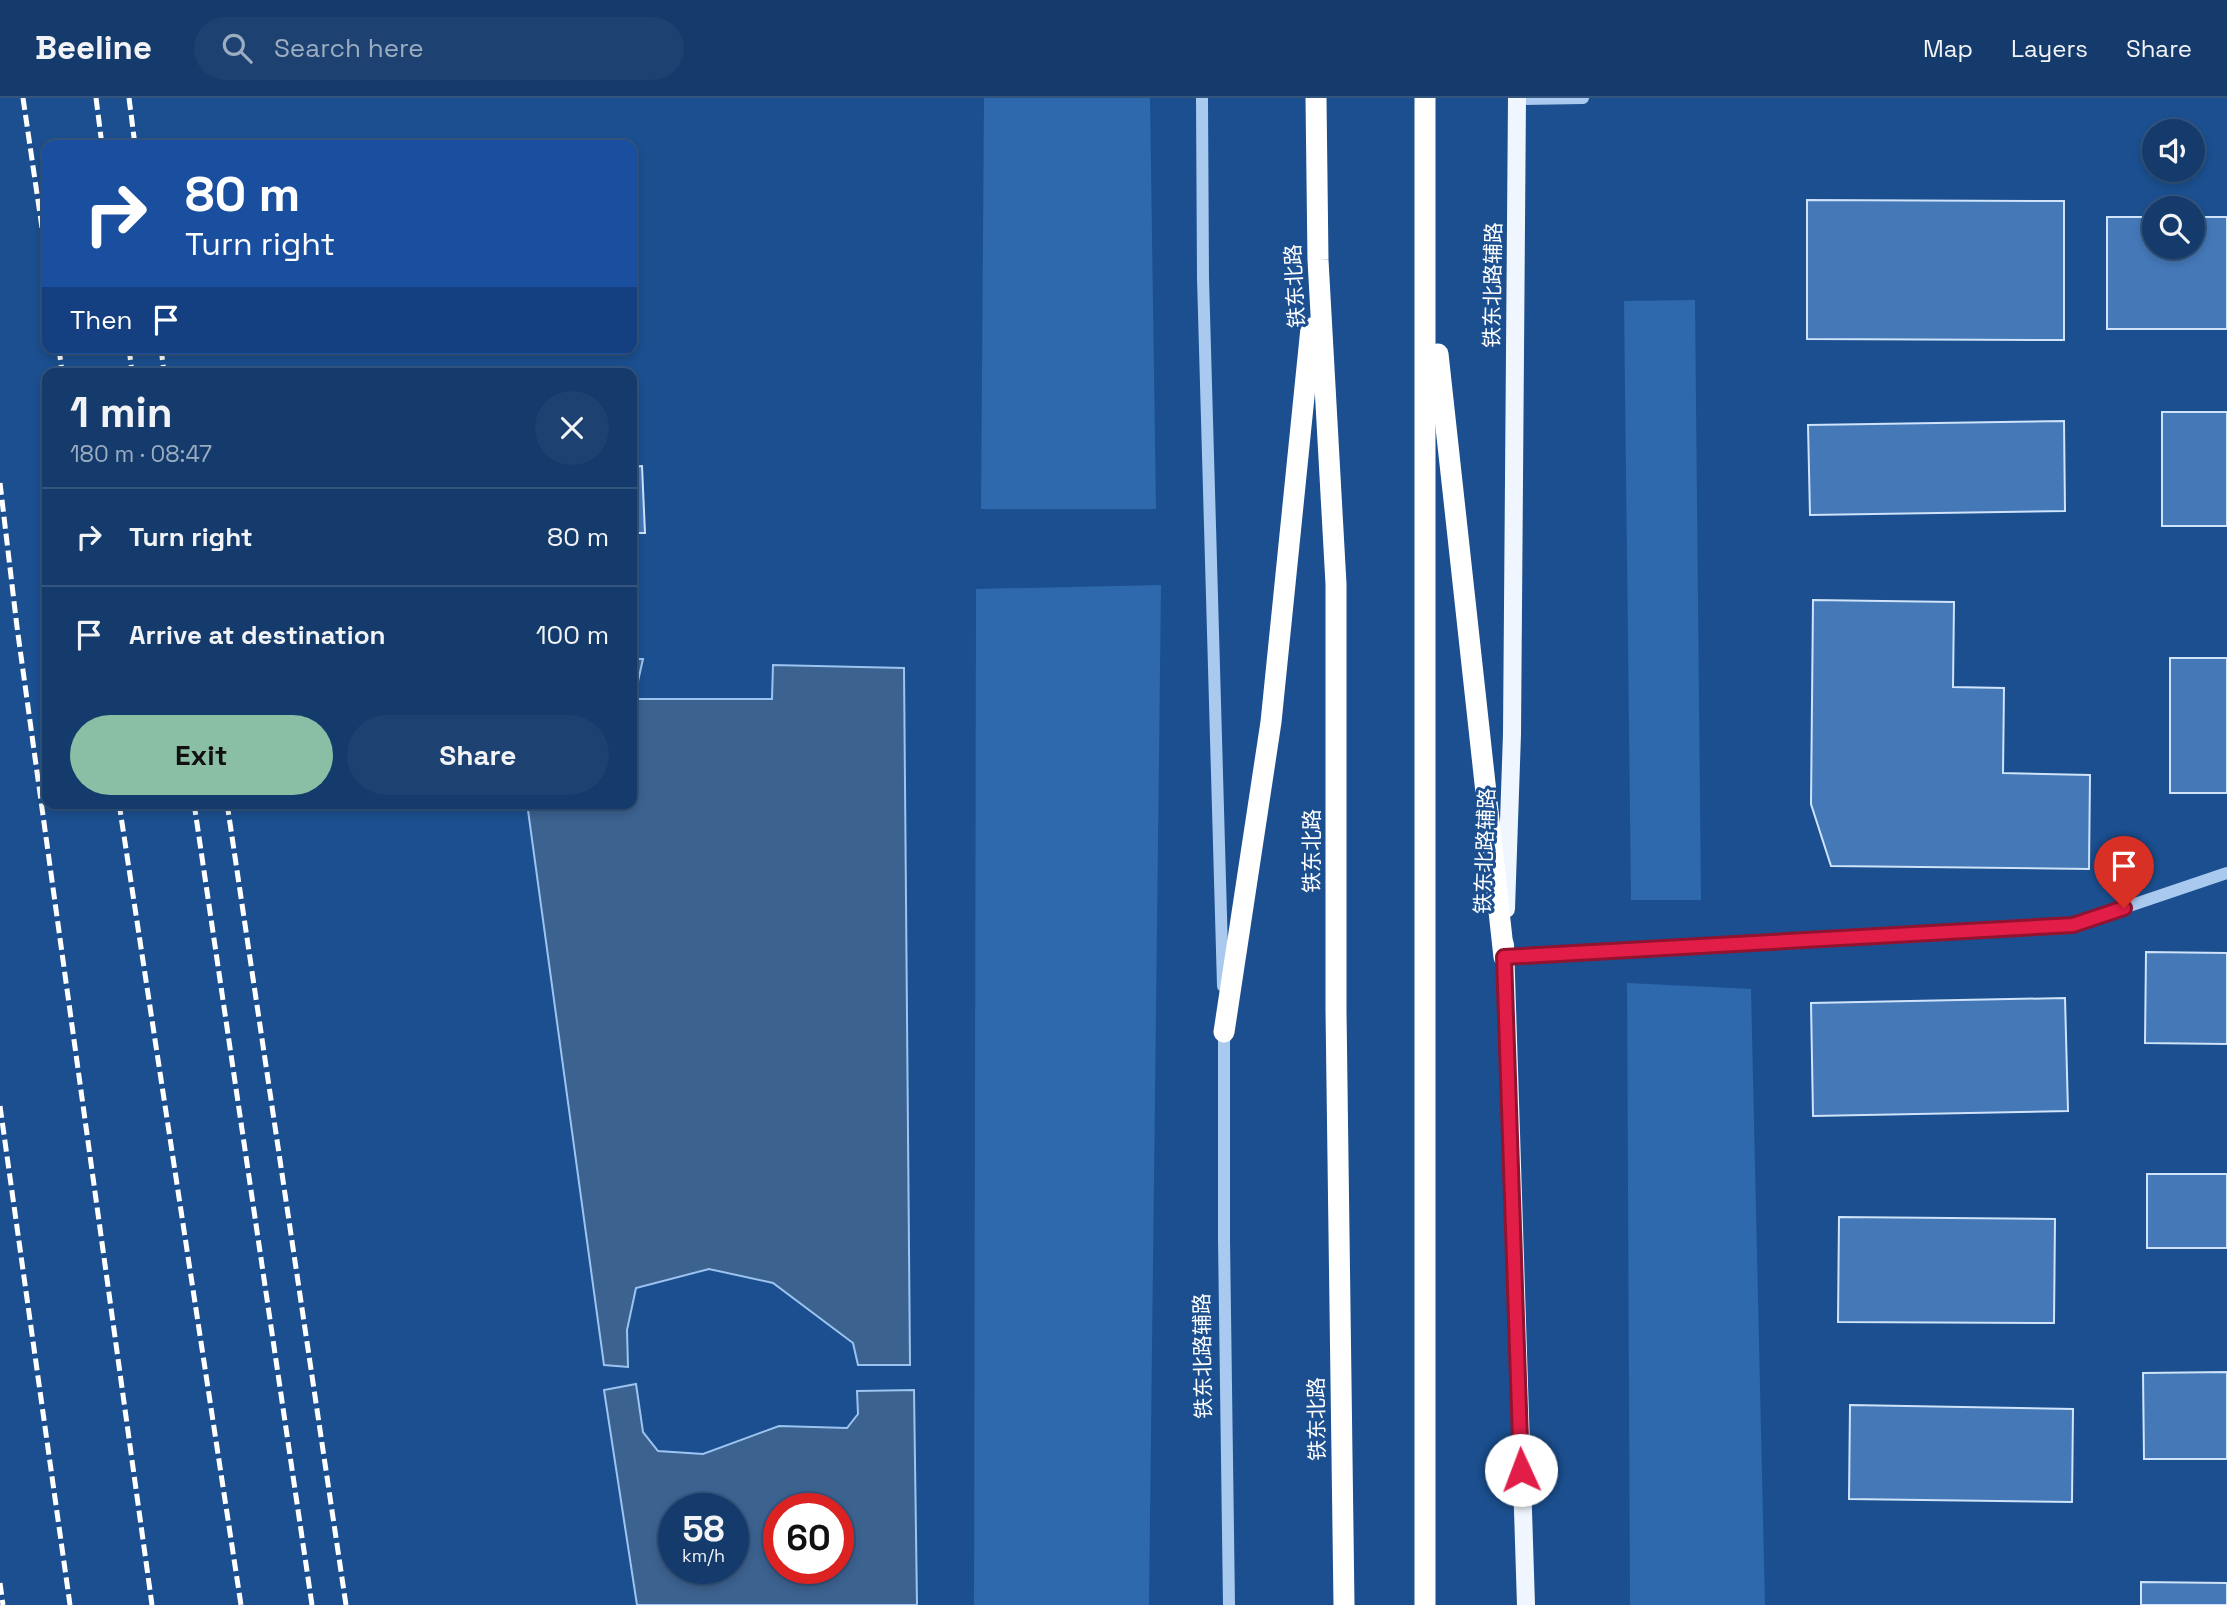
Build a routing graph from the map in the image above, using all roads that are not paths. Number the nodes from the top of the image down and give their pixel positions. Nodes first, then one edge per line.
1 (1202, 98) edge
2 (1316, 98) edge
3 (1425, 98) edge
4 (1583, 98) edge
5 (1517, 99) edge
6 (1427, 251) junction
7 (1318, 260) junction
8 (2227, 873) edge
9 (1504, 957) junction
10 (1224, 1032) junction
11 (1229, 1605) edge
12 (1344, 1605) edge
13 (1425, 1605) edge
14 (1526, 1605) edge

1 - 10 street, 铁东北路辅路
2 - 7 highway, 铁东北路
3 - 6 highway
4 - 5 street
5 - 9 main road, 铁东北路辅路
6 - 9 highway
6 - 13 highway
7 - 10 highway
7 - 12 highway, 铁东北路
8 - 9 street
9 - 14 main road, 铁东北路辅路
10 - 11 street, 铁东北路辅路

